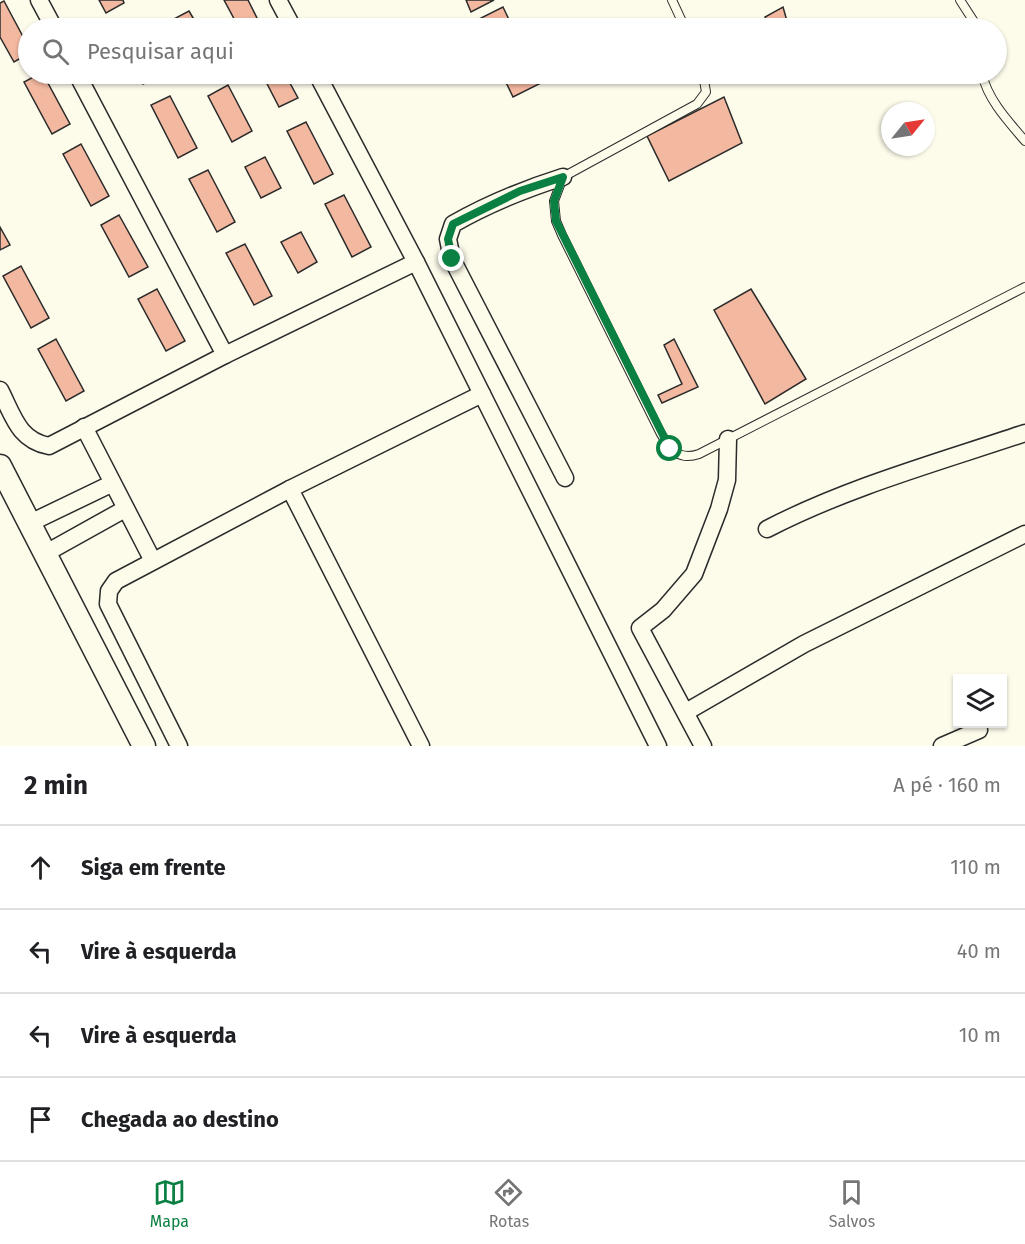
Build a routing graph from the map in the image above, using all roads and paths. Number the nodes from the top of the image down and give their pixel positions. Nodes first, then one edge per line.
1 (39, 0) edge
2 (278, 0) edge
3 (672, 0) edge
4 (960, 0) edge
5 (49, 18) edge
6 (288, 18) edge
7 (680, 18) edge
8 (972, 18) edge
9 (82, 84) edge
10 (322, 84) edge
11 (705, 84) edge
12 (985, 84) edge
13 (1025, 141) edge
14 (563, 177) junction
15 (416, 262) junction
16 (1025, 286) edge
17 (225, 355) junction
18 (0, 390) edge
19 (482, 394) junction
20 (84, 428) junction
21 (1025, 433) edge
22 (728, 440) junction
23 (0, 466) edge
24 (565, 478) dead end
25 (111, 484) junction
26 (290, 489) junction
27 (125, 509) junction
28 (30, 523) junction
29 (767, 529) dead end
30 (1025, 534) edge
31 (46, 554) junction
32 (153, 561) junction
33 (686, 712) junction
34 (979, 730) dead end
35 (144, 746) edge
36 (179, 746) edge
37 (421, 746) edge
38 (658, 746) edge
39 (703, 746) edge
40 (942, 746) edge

1 - 5 street
2 - 6 street
3 - 7 lane
4 - 8 lane
9 - 17 street
10 - 15 street
11 - 14 lane
12 - 13 lane
14 - 22 lane
14 - 24 street
15 - 17 street
15 - 19 street
16 - 22 lane
17 - 20 street
18 - 20 street
19 - 26 street
19 - 38 street
20 - 25 street
21 - 29 street
22 - 33 street
23 - 28 street
25 - 27 street
25 - 28 street
26 - 32 street
26 - 37 street
27 - 31 street
27 - 32 street
28 - 31 street
30 - 33 street
31 - 35 street
32 - 36 street
33 - 39 street
34 - 40 street

